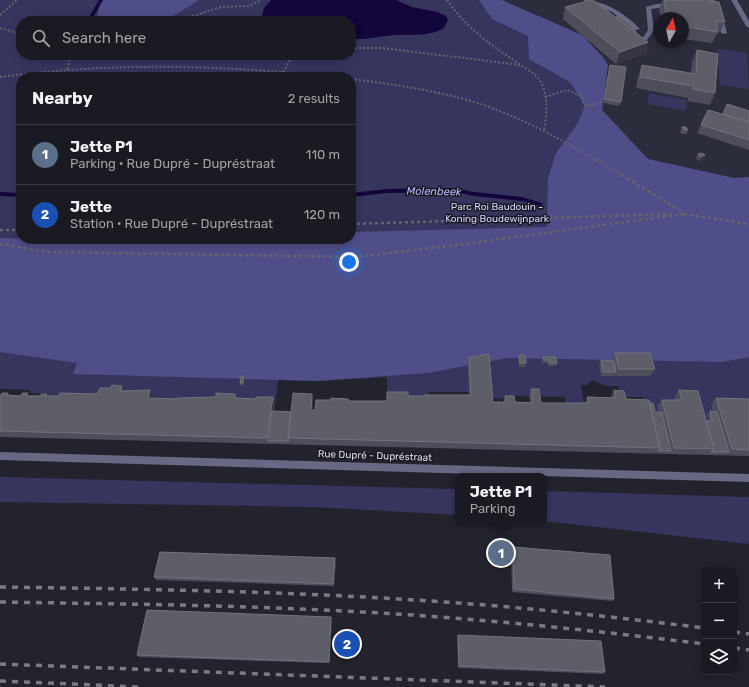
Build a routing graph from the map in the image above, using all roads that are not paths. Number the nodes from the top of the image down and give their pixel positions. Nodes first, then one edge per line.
1 (586, 0) edge
2 (711, 0) edge
3 (734, 0) edge
4 (677, 5) edge
5 (749, 26) edge
6 (637, 29) dead end
7 (724, 33) edge
8 (646, 39) edge
9 (0, 456) edge
10 (749, 478) edge

1 - 6 street
2 - 7 street
3 - 5 street
4 - 8 street
9 - 10 street, Rue Dupré - Dupréstraat

